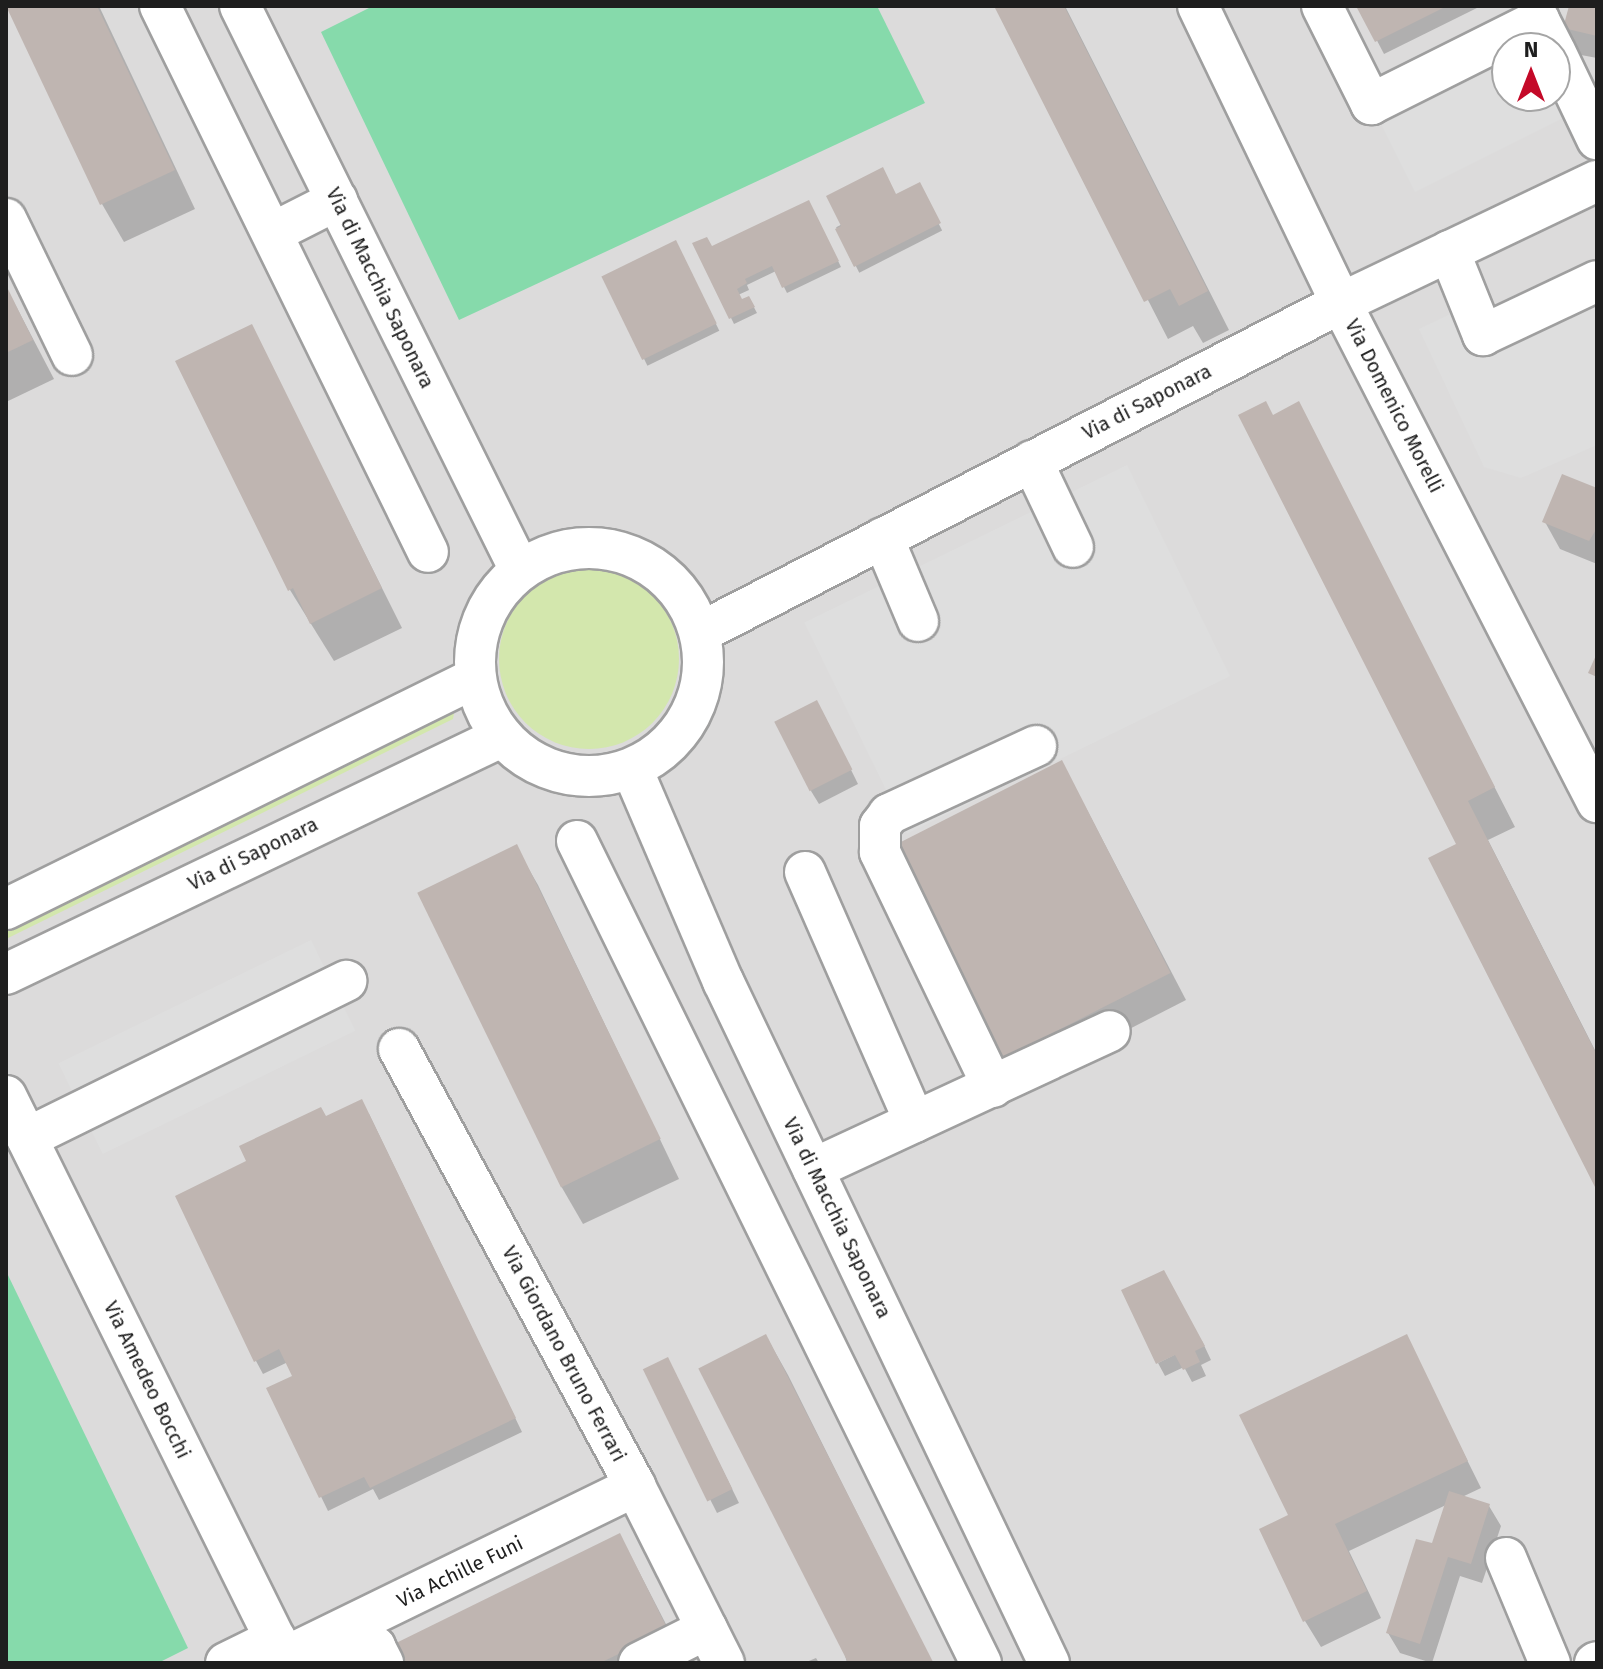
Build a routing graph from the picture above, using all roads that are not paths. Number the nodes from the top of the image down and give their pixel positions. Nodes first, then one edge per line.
1 (160, 6) edge
2 (240, 6) edge
3 (1198, 6) edge
4 (1322, 6) edge
5 (1548, 31) edge
6 (1597, 139) edge
7 (1597, 181) edge
8 (337, 200) junction
9 (6, 219) edge
10 (272, 233) junction
11 (1449, 251) junction
12 (1597, 281) edge
13 (1341, 303) junction
14 (72, 355) dead end
15 (1032, 461) junction
16 (883, 538) junction
17 (1073, 547) dead end
18 (428, 552) dead end
19 (520, 570) junction
20 (918, 621) dead end
21 (701, 632) junction
22 (475, 678) junction
23 (501, 737) junction
24 (1036, 746) dead end
25 (632, 769) junction
26 (1597, 802) edge
27 (577, 841) dead end
28 (805, 872) dead end
29 (6, 909) edge
30 (6, 974) edge
31 (346, 981) dead end
32 (1110, 1031) dead end
33 (399, 1049) dead end
34 (993, 1087) junction
35 (6, 1096) edge
36 (915, 1122) junction
37 (27, 1138) junction
38 (813, 1169) junction
39 (846, 1238) junction
40 (787, 1267) junction
41 (635, 1486) junction
42 (1506, 1558) dead end
43 (715, 1646) edge
44 (282, 1653) edge
45 (226, 1663) edge
46 (342, 1663) edge
47 (383, 1663) edge
48 (639, 1663) edge
49 (981, 1663) edge
50 (1049, 1663) edge
51 (1550, 1663) edge

1 - 10 street
2 - 8 street, Via di Macchia Saponara
3 - 13 street, Via Domenico Morelli
4 - 5 street
5 - 6 street
7 - 11 street, Via di Saponara
8 - 10 street
8 - 19 street, Via di Macchia Saponara
9 - 14 street
10 - 18 street
11 - 12 street
11 - 13 street, Via di Saponara
13 - 15 street, Via di Saponara
13 - 26 street, Via Domenico Morelli
15 - 16 street, Via di Saponara
15 - 17 street
16 - 20 street
16 - 21 street, Via di Saponara
19 - 21 street
19 - 22 street
21 - 25 street
22 - 23 street
22 - 29 street
23 - 25 street
23 - 30 street, Via di Saponara
24 - 34 street
25 - 38 street, Via di Macchia Saponara
27 - 40 street
28 - 36 street
31 - 37 street
32 - 34 street
33 - 41 street, Via Giordano Bruno Ferrari
34 - 36 street
35 - 37 street, Via Amedeo Bocchi
36 - 38 street
37 - 44 street, Via Amedeo Bocchi
38 - 39 street, Via di Macchia Saponara
39 - 40 street
39 - 50 street, Via di Macchia Saponara
40 - 49 street
41 - 43 street, Via Giordano Bruno Ferrari
41 - 44 street, Via Achille Funi
42 - 51 street
43 - 48 street
44 - 45 street, Via Achille Funi
46 - 47 street

